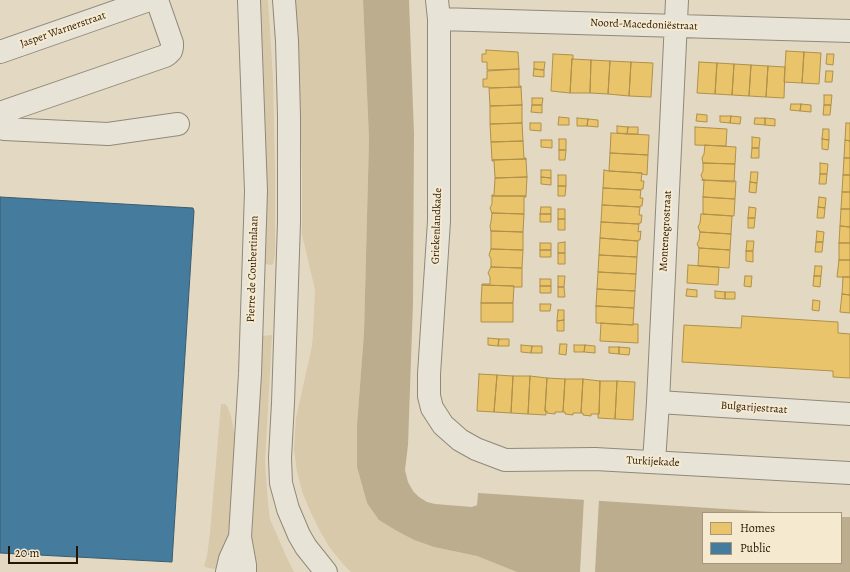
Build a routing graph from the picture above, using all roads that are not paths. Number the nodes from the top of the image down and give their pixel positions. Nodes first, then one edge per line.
1 (149, 0) edge
2 (157, 0) edge
3 (249, 0) edge
4 (284, 0) edge
5 (677, 0) edge
6 (109, 6) edge
7 (438, 10) edge
8 (676, 26) junction
9 (850, 31) edge
10 (0, 52) edge
11 (0, 113) edge
12 (178, 124) dead end
13 (0, 127) edge
14 (287, 291) junction
15 (252, 309) junction
16 (658, 402) junction
17 (850, 414) edge
18 (460, 440) joint
19 (654, 462) junction
20 (850, 473) edge
21 (240, 537) junction
22 (228, 572) edge
23 (245, 572) edge
24 (326, 572) edge

1 - 6 street, Jasper Warnerstraat
2 - 11 street
3 - 15 street, Pierre de Coubertinlaan
4 - 14 street
5 - 8 street, Montenegrostraat
6 - 10 street, Jasper Warnerstraat
7 - 8 street, Noord-Macedoniëstraat
7 - 18 street, Griekenlandkade
8 - 9 street, Noord-Macedoniëstraat
8 - 16 street, Montenegrostraat
12 - 13 street
14 - 15 street
14 - 24 street
15 - 21 street, Pierre de Coubertinlaan
16 - 17 street, Bulgarijestraat
16 - 19 street, Montenegrostraat
18 - 19 street, Turkijekade
19 - 20 street, Turkijekade
21 - 22 street, Pierre de Coubertinlaan
21 - 23 street, Pierre de Coubertinlaan

